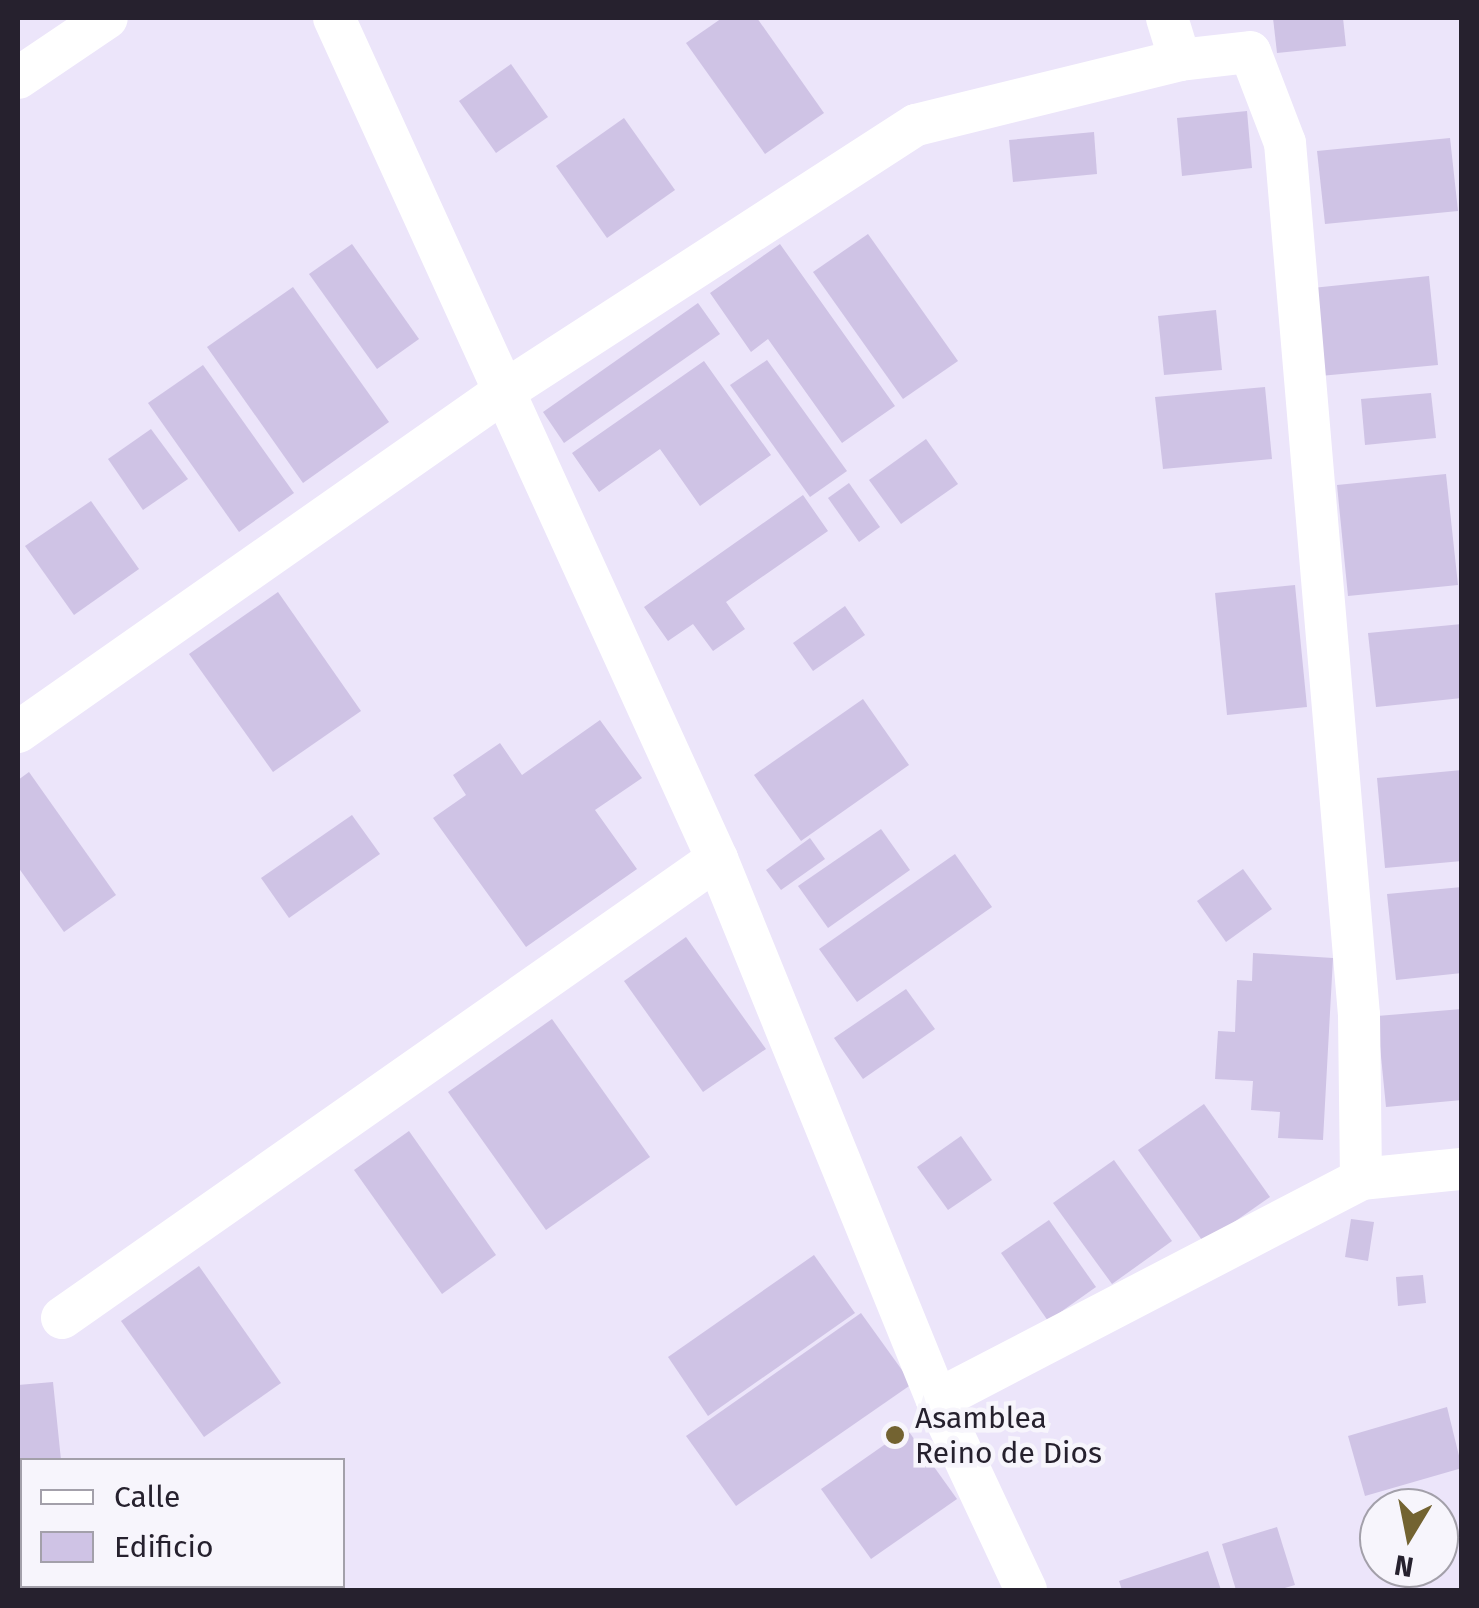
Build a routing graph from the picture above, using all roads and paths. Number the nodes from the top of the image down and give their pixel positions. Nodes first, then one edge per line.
1 (107, 18) edge
2 (334, 18) edge
3 (1167, 18) edge
4 (1180, 60) junction
5 (18, 78) edge
6 (506, 390) junction
7 (18, 732) edge
8 (717, 859) junction
9 (1462, 1169) edge
10 (1362, 1179) junction
11 (62, 1318) dead end
12 (936, 1400) junction
13 (1026, 1590) edge

1 - 5 street
2 - 6 street
3 - 4 street
4 - 6 street
4 - 10 street
6 - 7 street
6 - 8 street
8 - 11 street
8 - 12 street
9 - 10 street
10 - 12 street
12 - 13 street

